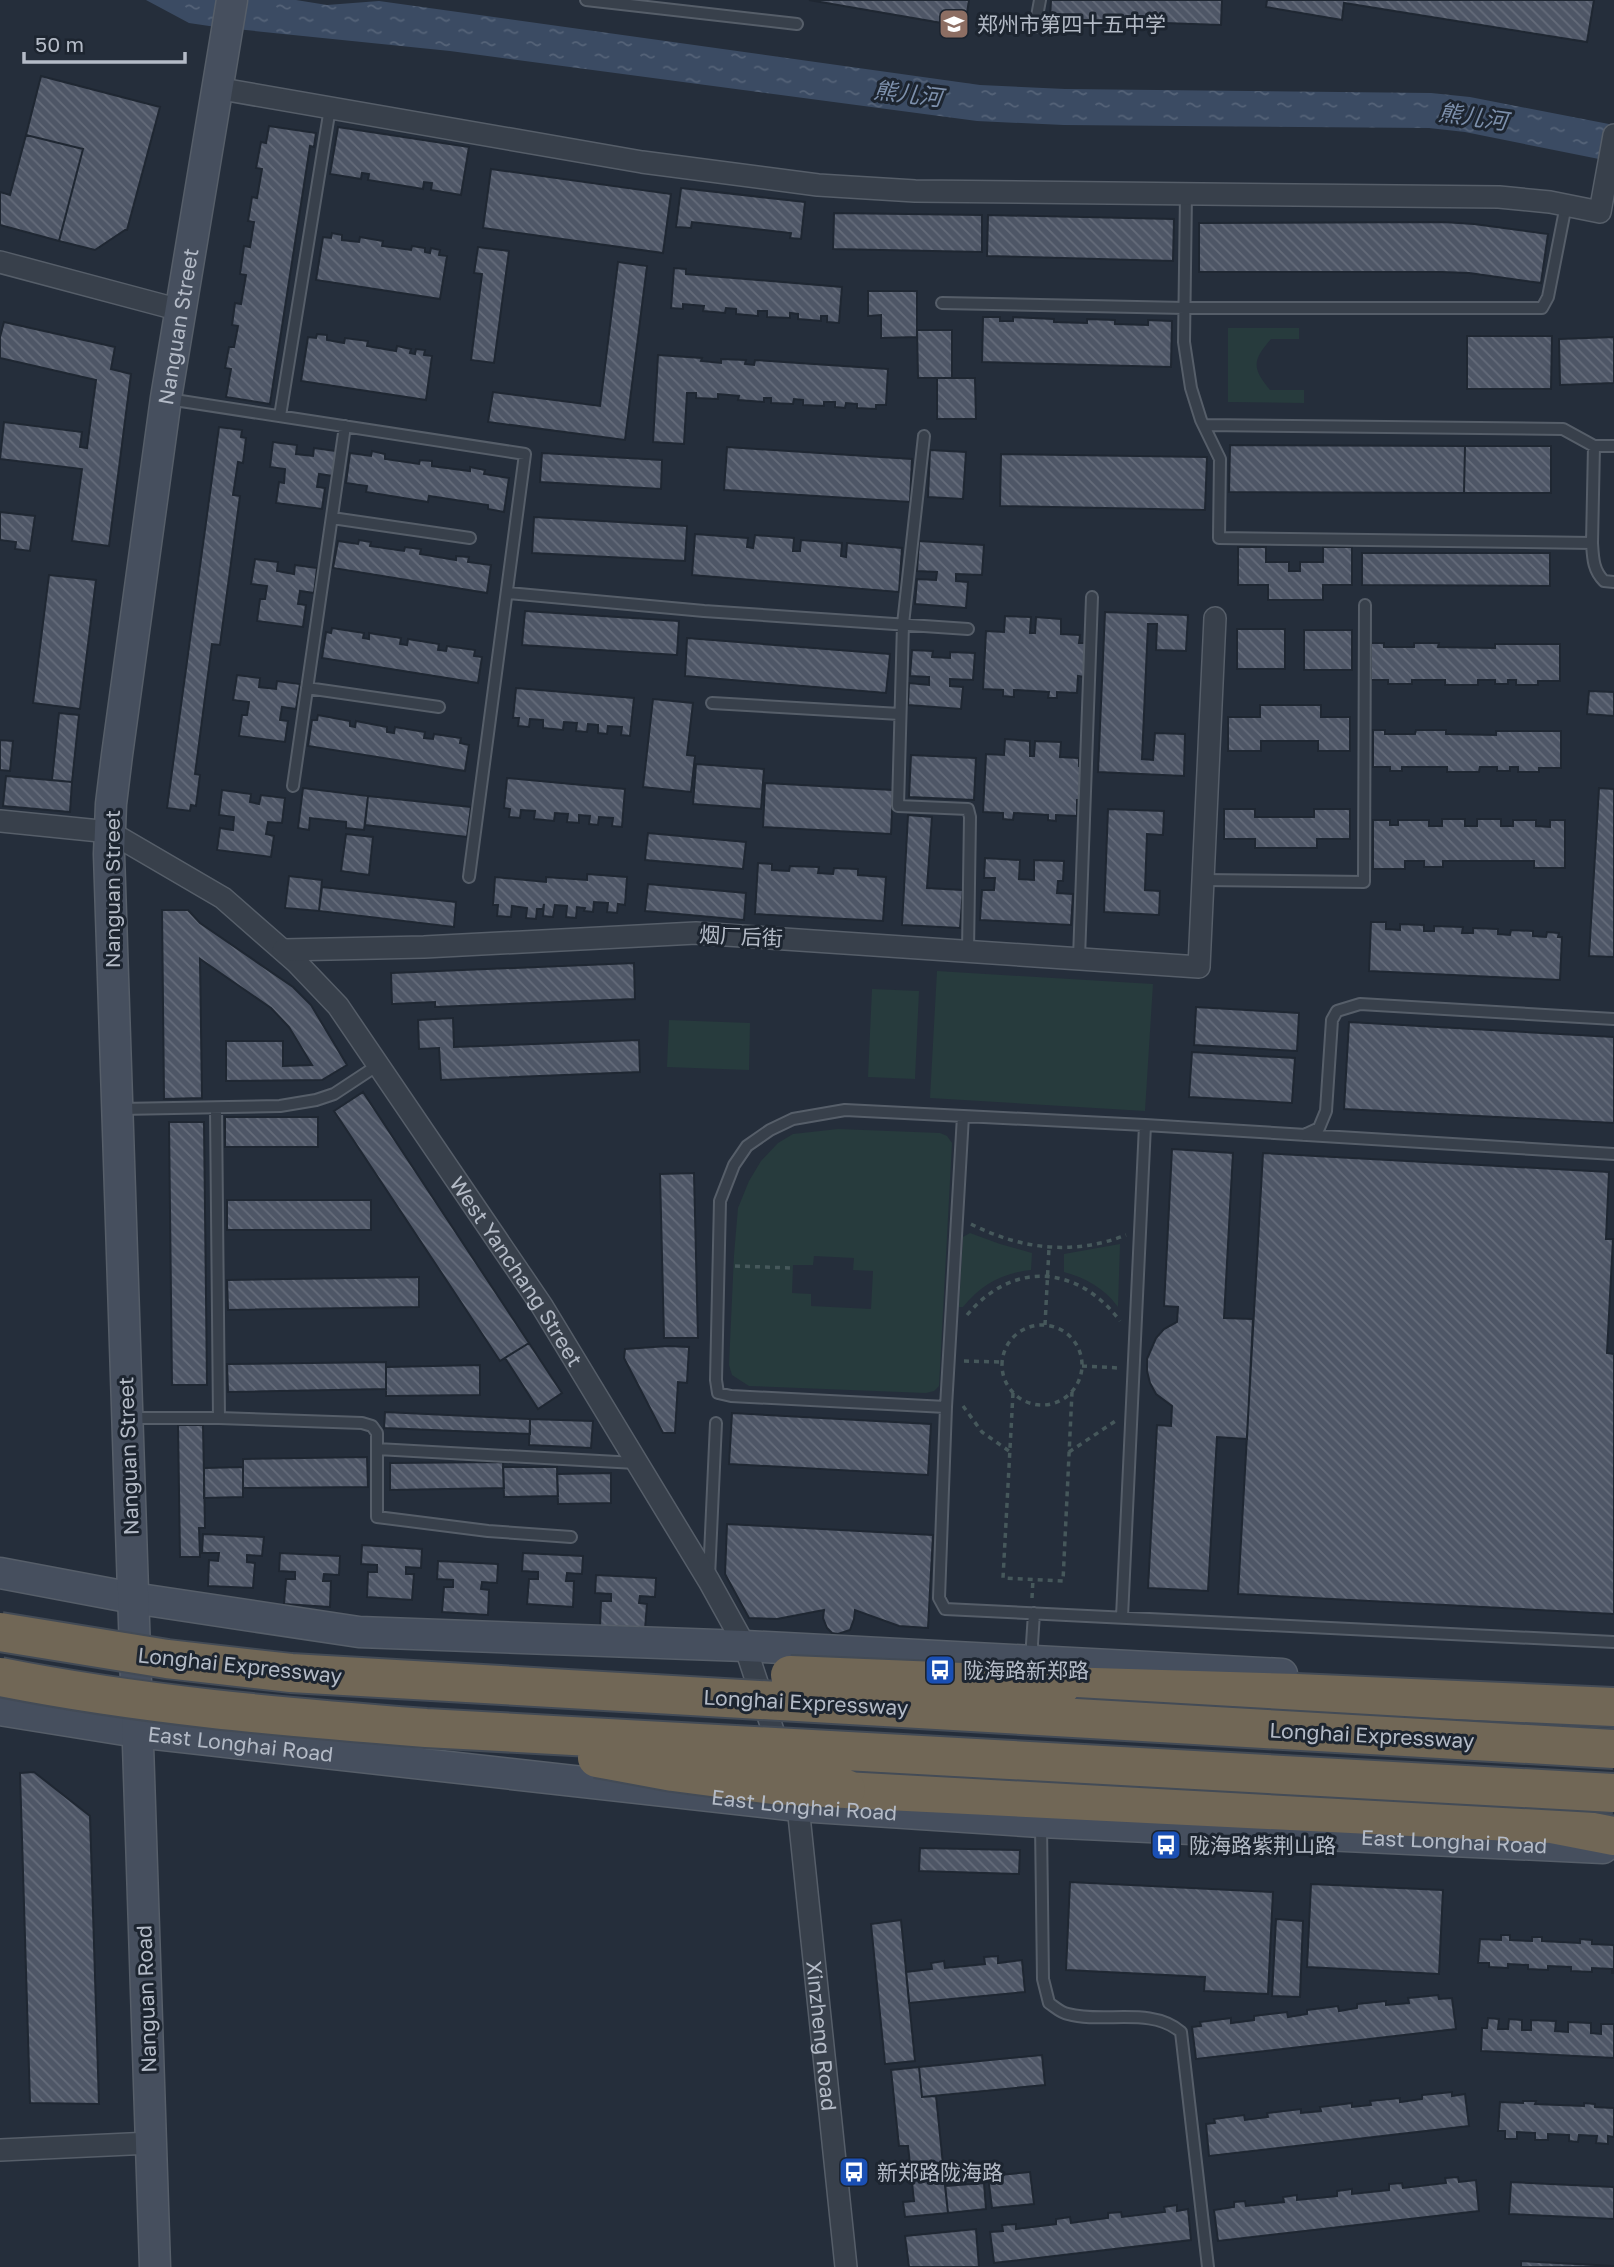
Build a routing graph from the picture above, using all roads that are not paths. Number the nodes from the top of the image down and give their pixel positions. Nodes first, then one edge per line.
1 (232, 0) edge
2 (586, 0) edge
3 (1040, 0) edge
4 (797, 24) dead end
5 (1035, 27) dead end
6 (216, 88) junction
7 (330, 108) junction
8 (1614, 135) edge
9 (1186, 194) junction
10 (1566, 205) junction
11 (0, 262) edge
12 (942, 303) dead end
13 (1185, 308) junction
14 (180, 310) junction
15 (166, 398) junction
16 (280, 416) junction
17 (1204, 425) junction
18 (345, 426) junction
19 (924, 436) dead end
20 (1594, 446) junction
21 (1614, 446) edge
22 (332, 518) junction
23 (470, 538) dead end
24 (1592, 543) junction
25 (1614, 582) edge
26 (508, 593) junction
27 (1092, 597) dead end
28 (1365, 605) dead end
29 (1215, 618) dead end
30 (902, 624) junction
31 (968, 629) dead end
32 (307, 688) junction
33 (712, 703) dead end
34 (439, 707) dead end
35 (901, 714) junction
36 (293, 786) dead end
37 (0, 821) edge
38 (110, 832) junction
39 (470, 877) dead end
40 (1203, 880) junction
41 (282, 950) junction
42 (968, 951) junction
43 (1079, 958) junction
44 (1614, 1019) edge
45 (378, 1065) junction
46 (216, 1108) junction
47 (117, 1109) junction
48 (963, 1116) junction
49 (1145, 1125) junction
50 (1302, 1136) junction
51 (1614, 1154) edge
52 (946, 1407) junction
53 (127, 1418) junction
54 (219, 1418) junction
55 (716, 1423) dead end
56 (377, 1449) junction
57 (638, 1463) junction
58 (571, 1537) dead end
59 (0, 1573) edge
60 (709, 1581) junction
61 (132, 1598) junction
62 (1034, 1613) junction
63 (1122, 1618) junction
64 (9, 1632) edge
65 (1614, 1642) edge
66 (745, 1646) junction
67 (1033, 1661) junction
68 (0, 1677) edge
69 (429, 1681) junction
70 (1614, 1690) edge
71 (1614, 1707) edge
72 (0, 1710) edge
73 (426, 1728) junction
74 (137, 1732) junction
75 (1614, 1749) edge
76 (1614, 1793) edge
77 (797, 1806) junction
78 (1041, 1822) junction
79 (1614, 1836) edge
80 (1614, 1848) edge
81 (150, 2143) junction
82 (0, 2150) edge
83 (155, 2267) edge
84 (846, 2267) edge
85 (1208, 2267) edge

1 - 6 street, Nanguan Street
2 - 4 lane
3 - 5 lane
6 - 7 street
6 - 14 street, Nanguan Street
7 - 9 street
7 - 16 lane
8 - 10 street
9 - 10 street
9 - 13 lane
10 - 13 lane
11 - 14 street
12 - 13 lane
13 - 17 lane
14 - 15 street, Nanguan Street
15 - 16 lane
15 - 38 street, Nanguan Street
16 - 18 lane
17 - 20 lane
17 - 24 lane
18 - 22 lane
18 - 26 lane
19 - 30 lane
20 - 21 lane
20 - 24 lane
22 - 23 lane
22 - 32 lane
24 - 25 lane
26 - 30 lane
26 - 39 lane
27 - 43 lane
28 - 40 lane
29 - 40 street
30 - 31 lane
30 - 35 lane
32 - 34 lane
32 - 36 lane
33 - 35 lane
35 - 42 lane
37 - 38 street
38 - 41 street, West Yanchang Street
38 - 47 street, Nanguan Street
40 - 43 street, 烟厂后街
41 - 42 street, 烟厂后街
41 - 45 street, West Yanchang Street
42 - 43 street, 烟厂后街
44 - 50 lane
45 - 46 lane
45 - 57 street, West Yanchang Street
46 - 47 lane
46 - 54 lane
47 - 53 street, Nanguan Street
48 - 49 lane
48 - 52 lane
48 - 52 lane
49 - 50 lane
49 - 63 lane
50 - 51 lane
52 - 62 lane
53 - 54 lane
53 - 61 street, Nanguan Street
54 - 56 lane
55 - 60 lane
56 - 57 lane
56 - 58 lane
57 - 60 street, West Yanchang Street
59 - 61 street
60 - 66 street, West Yanchang Street
61 - 66 street
61 - 74 street, Nanguan Street
62 - 63 lane
62 - 67 lane
63 - 65 lane
64 - 69 highway, Longhai Expressway, bridge
66 - 67 street
66 - 77 street, West Yanchang Street
67 - 70 street
68 - 73 highway, bridge
69 - 71 highway, bridge
69 - 75 highway, Longhai Expressway, bridge
72 - 74 street, East Longhai Road
73 - 76 highway, bridge
73 - 79 highway, bridge
74 - 77 street, East Longhai Road
74 - 81 street, Nanguan Road
77 - 78 street, East Longhai Road
77 - 84 street, Xinzheng Road
78 - 80 street, East Longhai Road
78 - 85 lane
81 - 82 street
81 - 83 street, Nanguan Road

